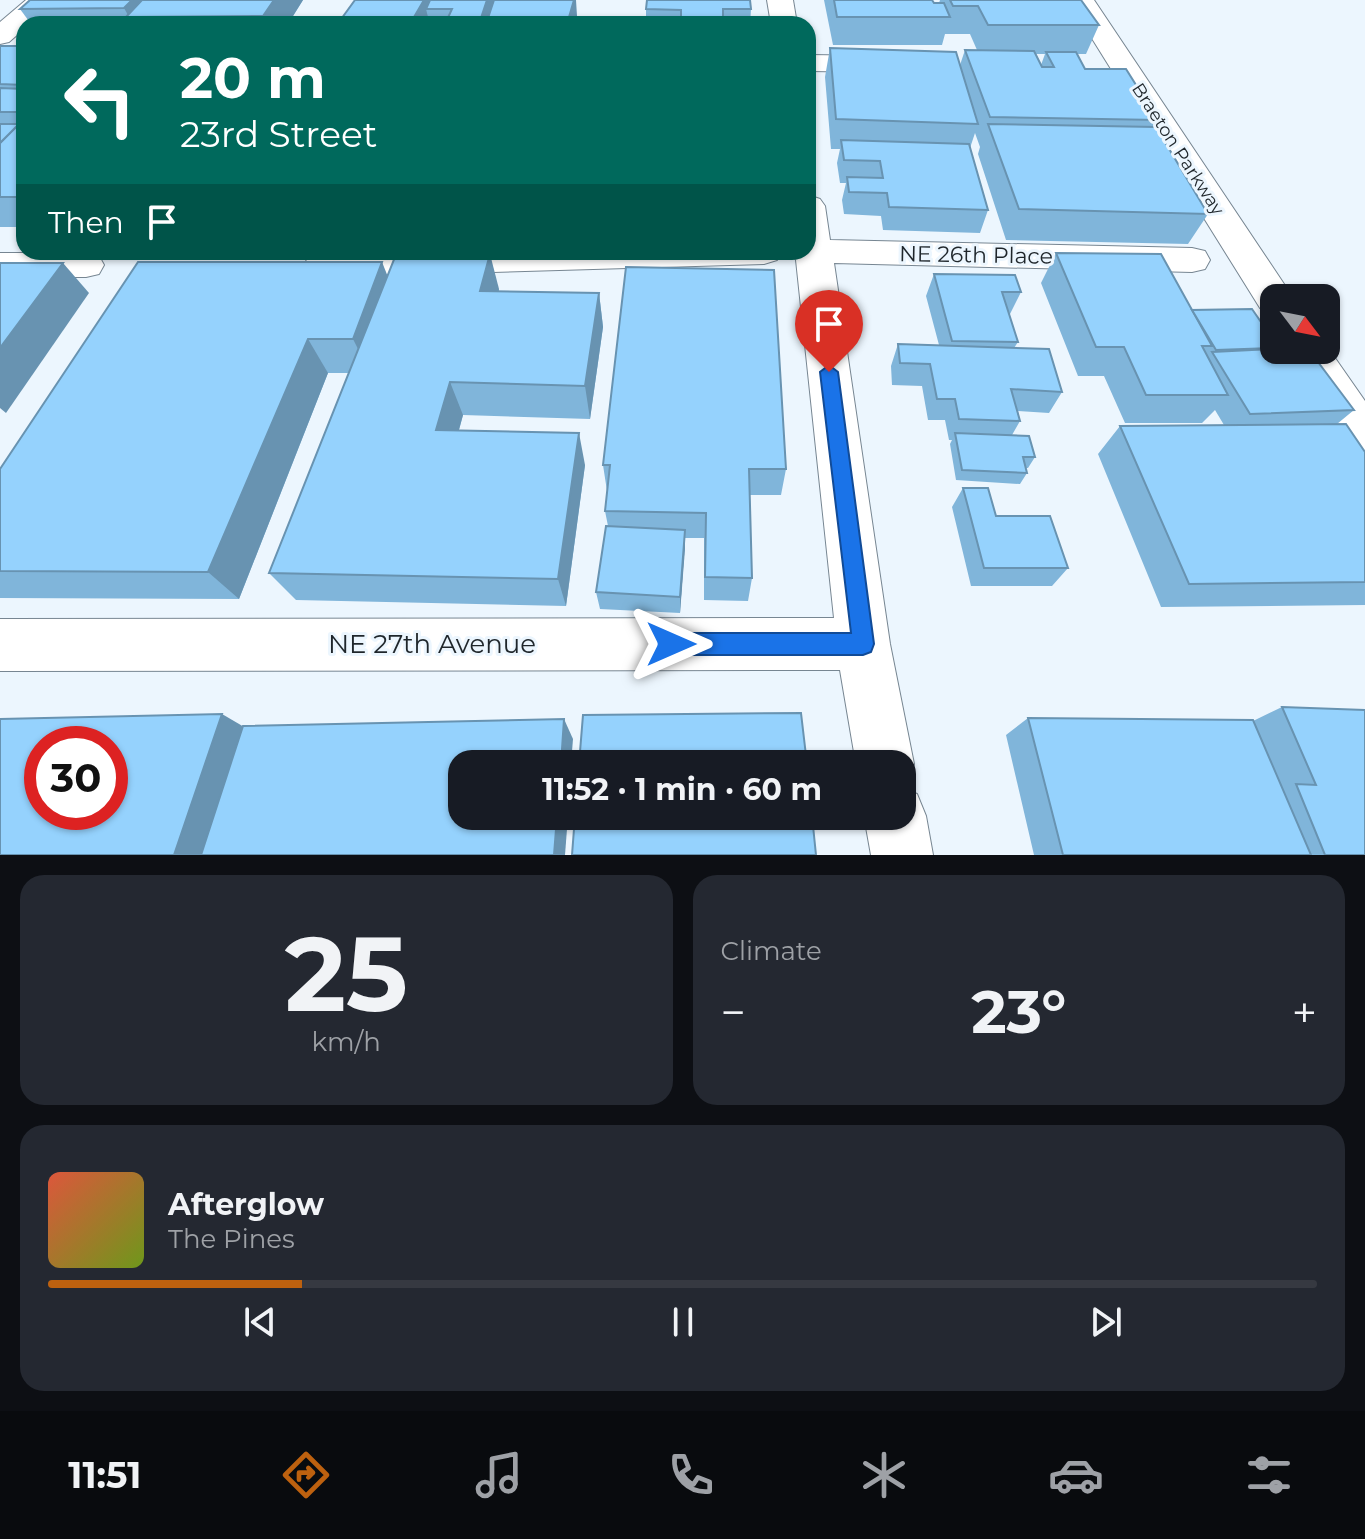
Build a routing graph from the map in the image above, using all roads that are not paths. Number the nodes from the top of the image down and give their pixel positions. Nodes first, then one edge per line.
1 (1081, 0) edge
2 (16, 34) edge
3 (4, 50) edge
4 (816, 63) edge
5 (914, 64) edge
6 (816, 251) edge
7 (491, 260) edge
8 (812, 260) edge
9 (1192, 260) dead end
10 (0, 265) edge
11 (86, 265) dead end
12 (287, 266) edge
13 (1264, 284) edge
14 (1317, 364) edge
15 (1365, 437) edge
16 (863, 644) junction
17 (0, 645) edge
18 (882, 750) edge
19 (898, 830) edge
20 (902, 855) edge

1 - 13 street, Braeton Parkway
2 - 3 street
4 - 5 street
6 - 9 street, NE 26th Place
7 - 12 street
8 - 16 street
10 - 11 street
14 - 15 street
16 - 17 street, NE 27th Avenue
16 - 18 street
19 - 20 street

